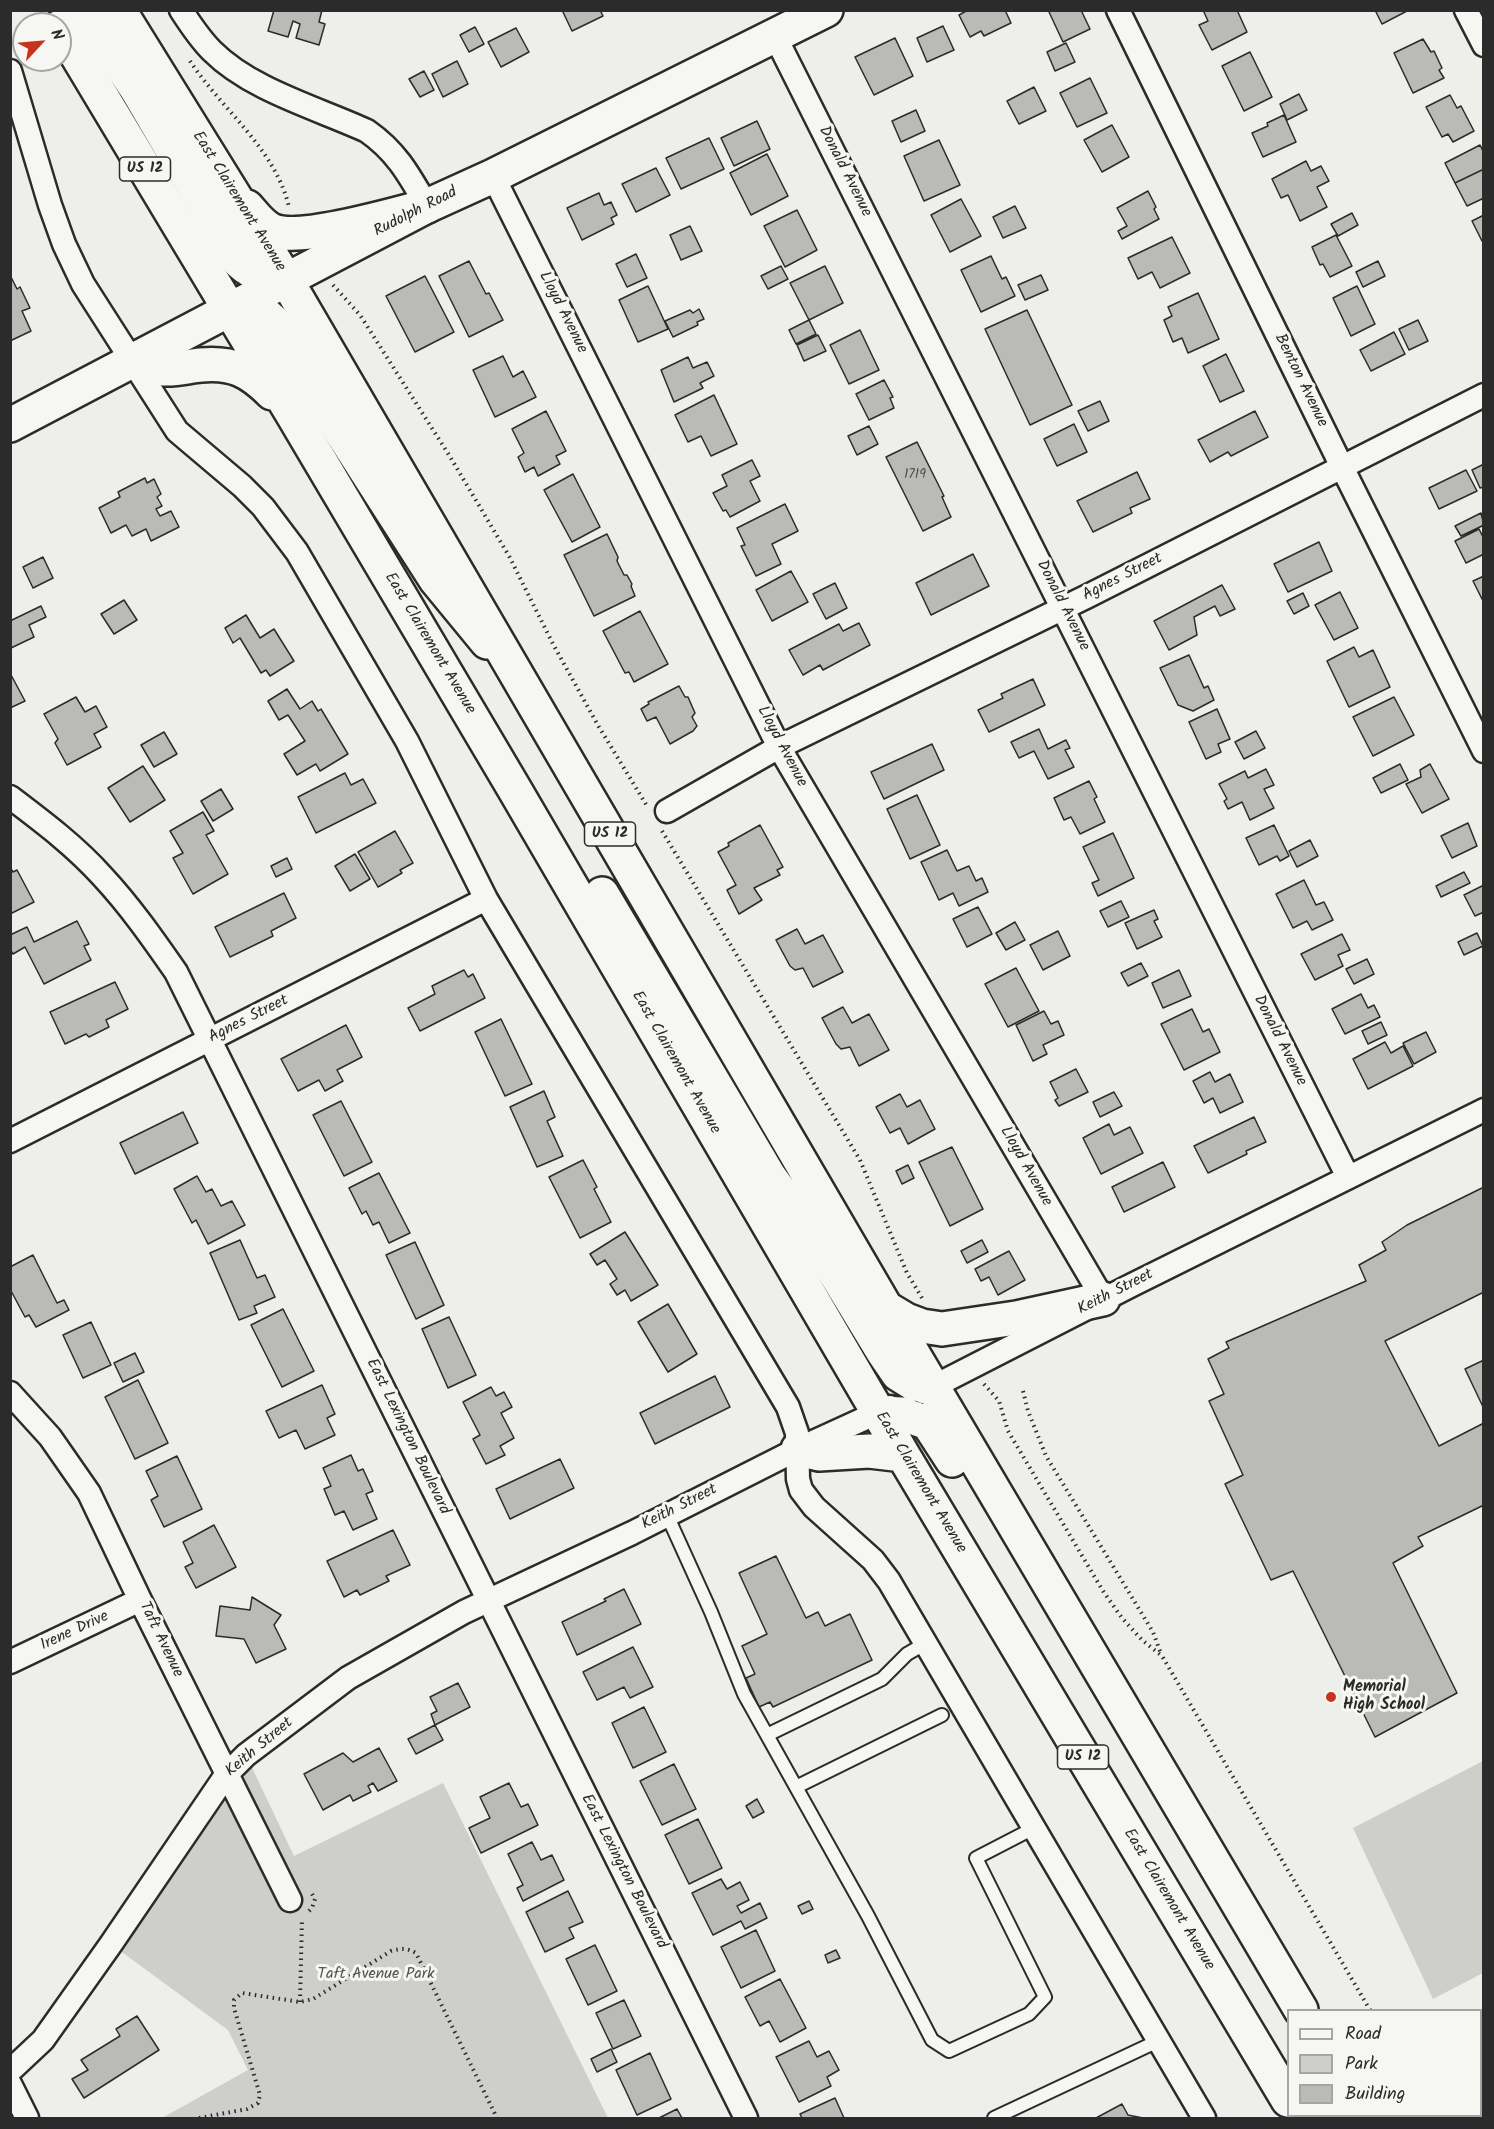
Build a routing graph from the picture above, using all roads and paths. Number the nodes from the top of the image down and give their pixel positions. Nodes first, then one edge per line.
1 (83, 10) edge
2 (119, 10) edge
3 (181, 10) edge
4 (826, 10) edge
5 (1118, 10) edge
6 (1466, 10) edge
7 (775, 36) junction
8 (1484, 45) edge
9 (72, 47) edge
10 (184, 53) dead end
11 (10, 71) edge
12 (493, 176) junction
13 (226, 184) junction
14 (427, 206) junction
15 (294, 232) junction
16 (316, 266) junction
17 (287, 281) junction
18 (231, 310) junction
19 (132, 362) junction
20 (1484, 395) edge
21 (292, 415) junction
22 (10, 425) edge
23 (1342, 467) junction
24 (1063, 609) junction
25 (521, 682) junction
26 (779, 747) junction
27 (1484, 750) edge
28 (515, 790) junction
29 (10, 797) edge
30 (659, 817) junction
31 (486, 899) junction
32 (210, 1040) junction
33 (1484, 1110) edge
34 (10, 1141) edge
35 (1348, 1177) junction
36 (1103, 1299) junction
37 (886, 1308) junction
38 (942, 1329) junction
39 (968, 1369) junction
40 (934, 1386) junction
41 (1023, 1391) dead end
42 (10, 1393) edge
43 (879, 1413) junction
44 (798, 1449) junction
45 (903, 1455) junction
46 (667, 1515) junction
47 (140, 1600) junction
48 (488, 1600) junction
49 (926, 1642) junction
50 (1162, 1656) junction
51 (10, 1662) edge
52 (1109, 1686) junction
53 (942, 1715) dead end
54 (767, 1735) junction
55 (226, 1775) junction
56 (796, 1786) junction
57 (1034, 1828) junction
58 (290, 1900) joint
59 (300, 2002) junction
60 (1300, 2009) edge
61 (1369, 2009) edge
62 (1158, 2041) junction
63 (1256, 2048) junction
64 (10, 2071) edge
65 (1287, 2078) edge
66 (10, 2084) edge
67 (1287, 2098) edge
68 (27, 2118) edge
69 (199, 2118) edge
70 (497, 2118) edge
71 (746, 2118) edge
72 (994, 2118) edge
73 (1204, 2118) edge

1 - 17 main road
2 - 13 main road, East Clairemont Avenue / US 12
3 - 14 street
4 - 7 main road, Rudolph Road
5 - 23 street, Benton Avenue
6 - 8 street
7 - 12 main road, Rudolph Road
7 - 24 street, Donald Avenue
9 - 18 main road, East Clairemont Avenue / US 12
10 - 15 path
11 - 19 street
12 - 14 main road, Rudolph Road
12 - 26 street, Lloyd Avenue
13 - 15 main road
13 - 17 main road, East Clairemont Avenue / US 12
14 - 15 main road
14 - 16 main road, Rudolph Road
16 - 17 main road, Rudolph Road
16 - 30 path
17 - 18 main road, Rudolph Road
17 - 25 main road, East Clairemont Avenue / US 12
18 - 19 main road, Rudolph Road
18 - 21 main road, East Clairemont Avenue / US 12
18 - 25 main road
19 - 21 main road
19 - 22 main road, Rudolph Road
19 - 31 street
20 - 23 street, Agnes Street
21 - 28 main road, East Clairemont Avenue / US 12
23 - 24 street, Agnes Street
23 - 27 street, Benton Avenue
24 - 26 street, Agnes Street
24 - 35 street, Donald Avenue
25 - 37 main road, East Clairemont Avenue / US 12
26 - 30 street, Agnes Street
26 - 36 street, Lloyd Avenue
28 - 40 main road
28 - 43 main road, East Clairemont Avenue / US 12
29 - 32 street, East Lexington Boulevard
30 - 38 path
31 - 32 street, Agnes Street
31 - 44 street
32 - 34 street, Agnes Street
32 - 48 street, East Lexington Boulevard
33 - 35 street, Keith Street
35 - 36 street, Keith Street
36 - 38 main road
36 - 39 street, Keith Street
37 - 38 main road
37 - 40 main road, East Clairemont Avenue / US 12
39 - 40 street, Keith Street
39 - 50 path
40 - 43 street, Keith Street
40 - 52 main road, East Clairemont Avenue / US 12
41 - 50 path
42 - 47 street, Taft Avenue
43 - 44 street, Keith Street
43 - 45 main road, East Clairemont Avenue / US 12
43 - 52 main road
44 - 45 main road
44 - 46 street, Keith Street
44 - 49 street
45 - 63 main road, East Clairemont Avenue / US 12
46 - 48 street, Keith Street
46 - 54 lane
47 - 51 street, Irene Drive
47 - 55 street, Taft Avenue
48 - 55 street, Keith Street
48 - 71 street, East Lexington Boulevard
49 - 54 lane
49 - 57 street
50 - 61 path
52 - 60 main road, East Clairemont Avenue / US 12
53 - 56 lane
54 - 56 lane
55 - 58 street, Taft Avenue
55 - 64 street, Keith Street
56 - 57 lane
57 - 62 street
58 - 59 path
59 - 69 path
59 - 70 path
62 - 72 lane
62 - 73 street
63 - 65 main road
63 - 67 main road, East Clairemont Avenue / US 12
66 - 68 street

